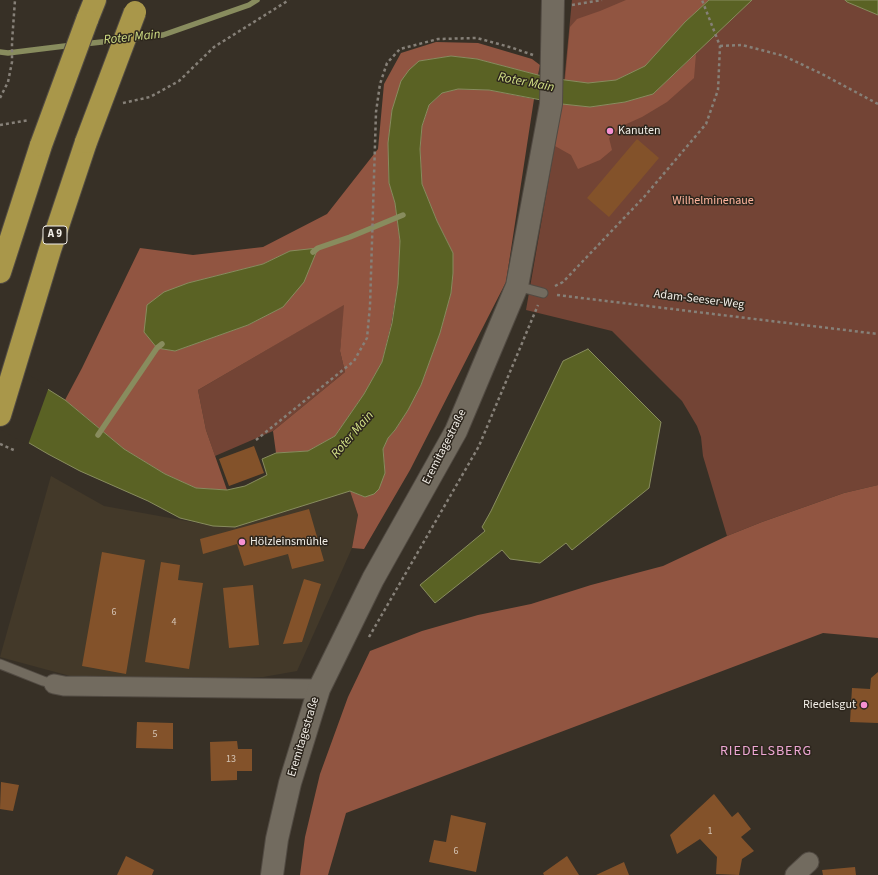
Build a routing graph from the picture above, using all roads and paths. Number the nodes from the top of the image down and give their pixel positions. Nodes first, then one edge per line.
1 (15, 0) edge
2 (95, 0) edge
3 (288, 0) edge
4 (602, 0) edge
5 (702, 0) edge
6 (559, 4) edge
7 (137, 6) edge
8 (720, 46) junction
9 (214, 47) dead end
10 (552, 62) junction
11 (0, 98) edge
12 (878, 104) edge
13 (0, 272) edge
14 (517, 286) junction
15 (543, 293) junction
16 (878, 334) edge
17 (0, 415) edge
18 (256, 440) dead end
19 (0, 444) edge
20 (16, 451) dead end
21 (369, 637) dead end
22 (0, 664) edge
23 (54, 684) joint
24 (319, 689) junction
25 (809, 862) dead end
26 (272, 875) edge
27 (795, 875) edge

1 - 11 path
2 - 13 highway, bridge
3 - 9 path
4 - 6 path
5 - 8 path
6 - 10 street, Eremitagestraße
7 - 17 highway, A 9, bridge
8 - 12 path
8 - 15 path
10 - 14 street, Eremitagestraße
10 - 18 path
14 - 15 lane
14 - 24 street, Eremitagestraße
15 - 16 path, Adam-Seeser-Weg
15 - 21 path
19 - 20 path
22 - 23 lane
23 - 24 street
24 - 26 street, Eremitagestraße
25 - 27 street

